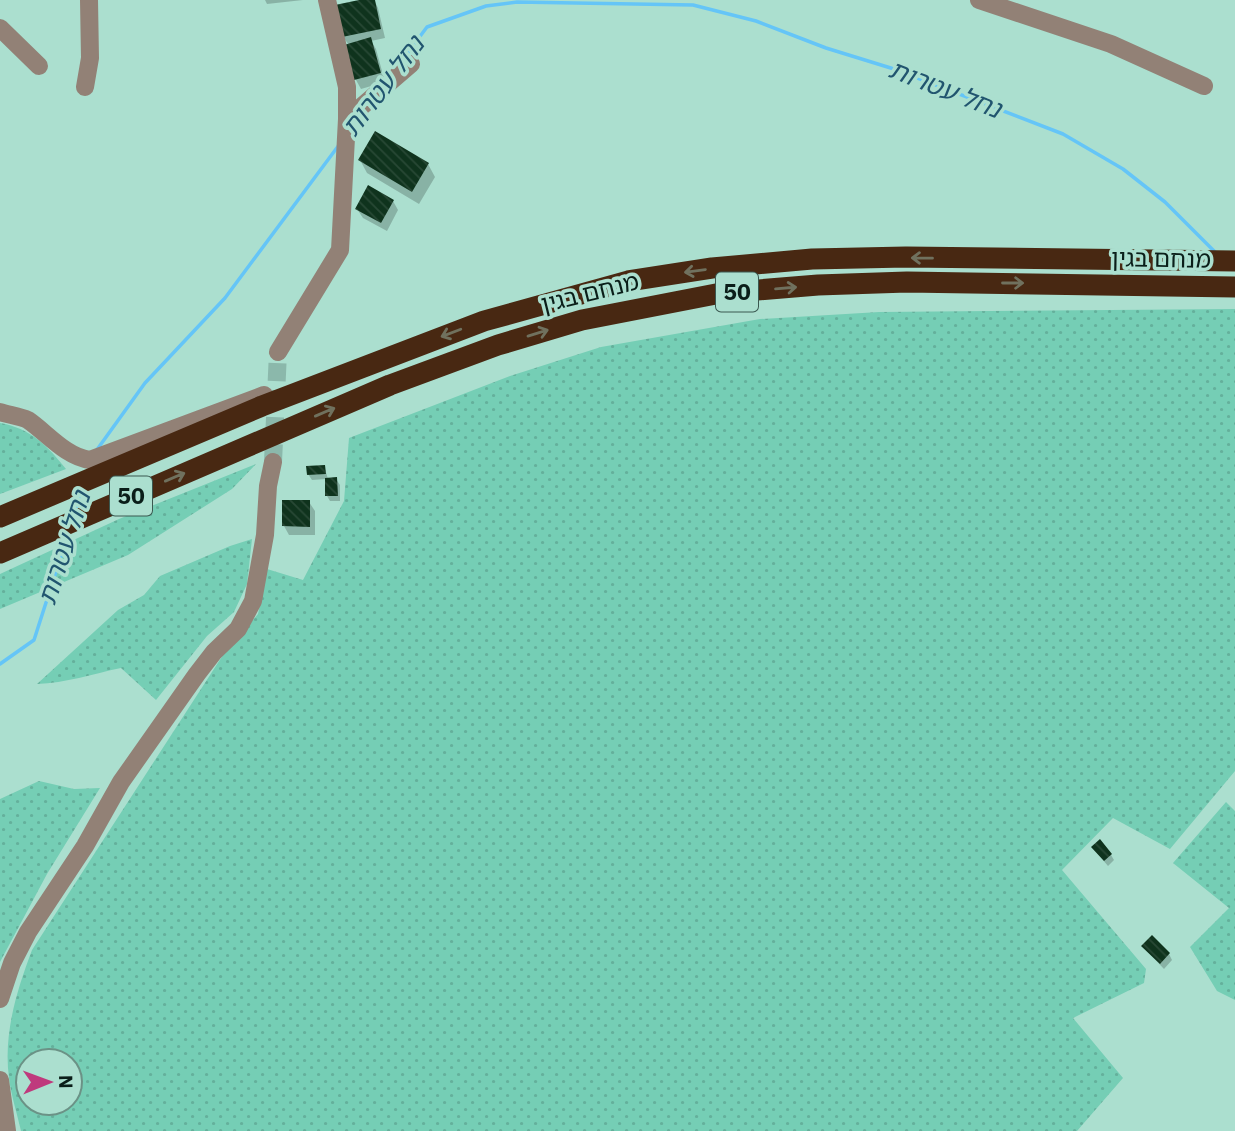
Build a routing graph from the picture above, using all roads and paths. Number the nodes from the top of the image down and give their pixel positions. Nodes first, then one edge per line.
1 (89, 0) edge
2 (327, 0) edge
3 (979, 0) edge
4 (0, 28) edge
5 (411, 64) dead end
6 (38, 66) dead end
7 (1204, 86) dead end
8 (85, 87) dead end
9 (347, 119) junction
10 (1235, 261) edge
11 (1235, 287) edge
12 (278, 352) tunnel mouth
13 (281, 388) dead end
14 (0, 412) edge
15 (273, 462) tunnel mouth
16 (6, 513) edge
17 (0, 553) edge
18 (0, 999) edge
19 (0, 1080) edge
20 (7, 1131) edge

1 - 8 street
2 - 9 street
3 - 7 street
4 - 6 street
5 - 9 street
9 - 12 street
10 -> 16 highway, מנחם בגין / 50
17 -> 11 highway, מנחם בגין / 50
13 - 14 street
15 - 18 street
19 - 20 street

